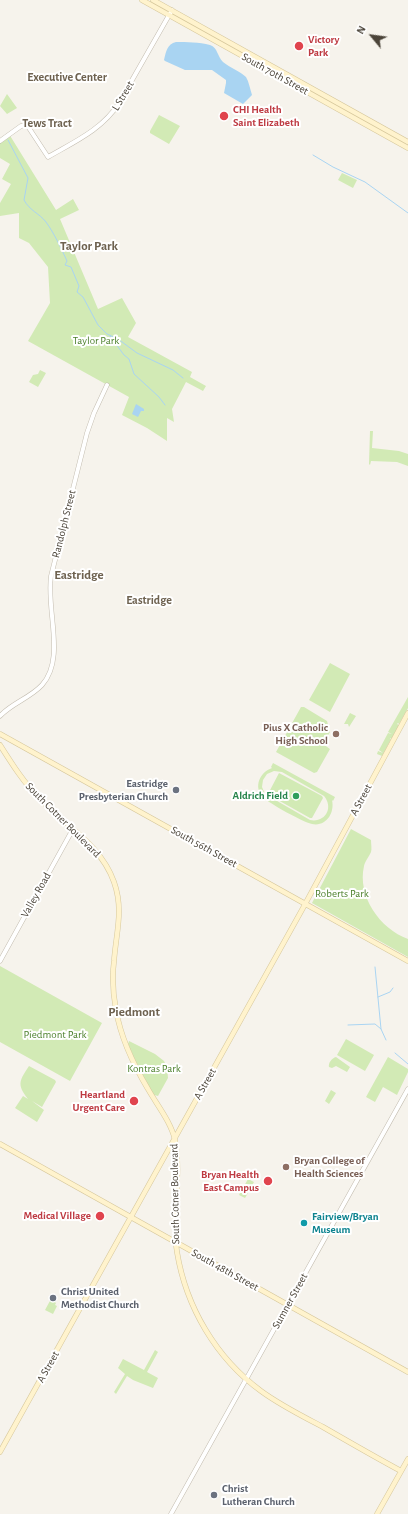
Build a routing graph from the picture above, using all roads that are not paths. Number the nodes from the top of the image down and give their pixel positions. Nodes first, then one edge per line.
1 (142, 0) edge
2 (153, 0) edge
3 (170, 13) junction
4 (0, 141) edge
5 (408, 142) edge
6 (408, 148) edge
7 (107, 385) dead end
8 (408, 713) edge
9 (0, 716) edge
10 (0, 734) edge
11 (0, 745) edge
12 (73, 829) junction
13 (305, 904) junction
14 (0, 961) edge
15 (408, 961) edge
16 (408, 1089) edge
17 (174, 1139) junction
18 (0, 1144) edge
19 (131, 1216) junction
20 (176, 1242) junction
21 (288, 1305) junction
22 (408, 1372) edge
23 (246, 1379) junction
24 (0, 1452) edge
25 (408, 1459) edge
26 (401, 1471) junction
27 (171, 1514) edge
28 (377, 1514) edge

1 - 3 main road, South 70th Street
2 - 3 main road, South 70th Street
3 - 4 street, L Street
3 - 5 main road, South 70th Street
3 - 6 main road, South 70th Street
7 - 9 street, Randolph Street
8 - 13 main road, A Street
10 - 13 main road, South 56th Street
11 - 12 main road, South Cotner Boulevard
12 - 14 street, Valley Road
12 - 17 main road, South Cotner Boulevard
13 - 15 main road, South 56th Street
13 - 17 main road, A Street
16 - 21 street, Sumner Street
17 - 19 main road, A Street
17 - 20 main road, South Cotner Boulevard
18 - 19 main road, South 48th Street
19 - 20 main road, South 48th Street
19 - 24 main road, A Street
20 - 21 main road, South 48th Street
20 - 23 main road, South Cotner Boulevard
21 - 22 main road, South 48th Street
21 - 23 street, Sumner Street
23 - 26 main road, South Cotner Boulevard
23 - 27 street, Sumner Street
25 - 26 main road
26 - 28 main road

